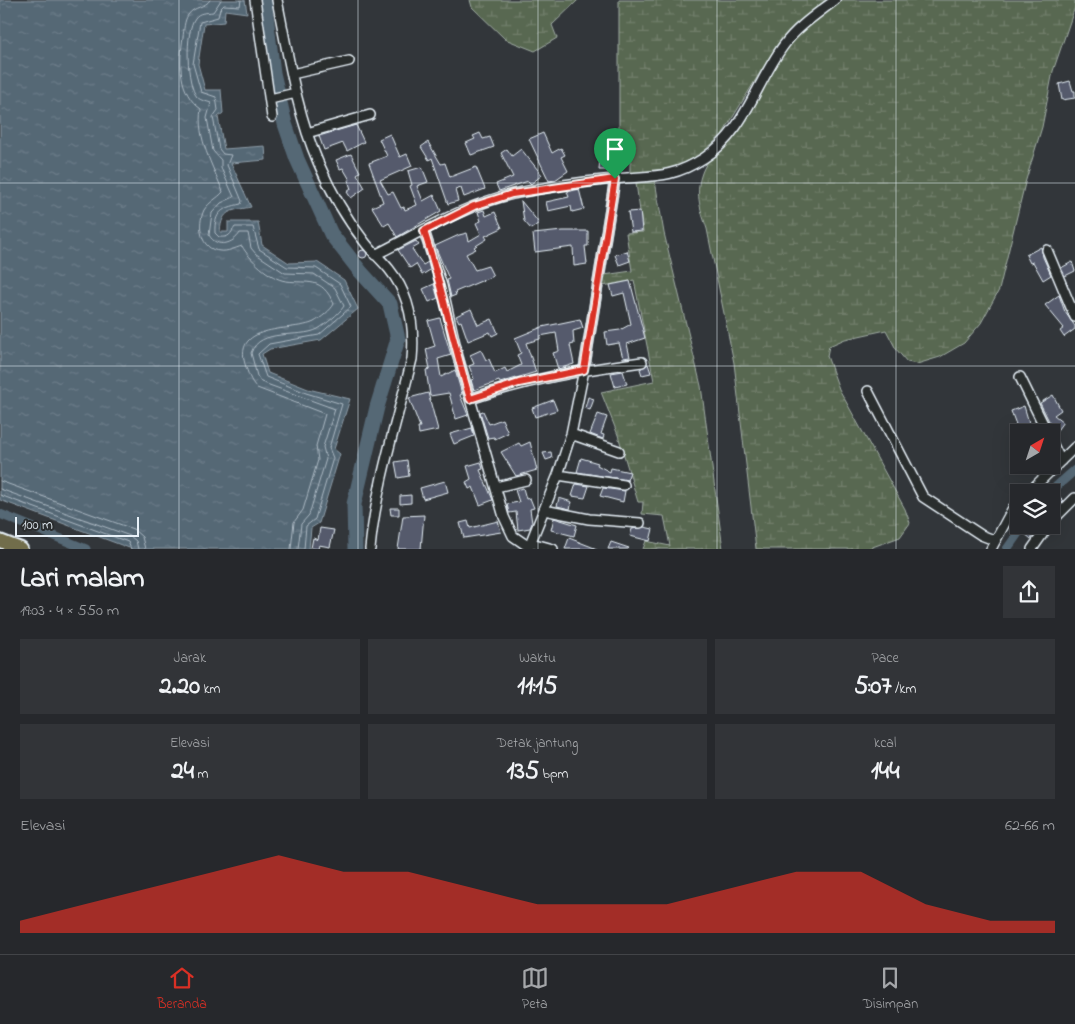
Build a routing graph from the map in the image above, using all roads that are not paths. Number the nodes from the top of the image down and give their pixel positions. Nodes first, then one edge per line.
1 (255, 0) edge
2 (277, 0) edge
3 (835, 0) edge
4 (349, 61) dead end
5 (292, 74) junction
6 (292, 94) junction
7 (273, 98) junction
8 (370, 115) dead end
9 (272, 117) dead end
10 (308, 133) junction
11 (615, 179) junction
12 (424, 231) junction
13 (1047, 250) dead end
14 (375, 255) junction
15 (1075, 317) edge
16 (642, 362) dead end
17 (584, 370) junction
18 (1020, 377) dead end
19 (868, 390) dead end
20 (470, 399) junction
21 (1043, 424) edge
22 (571, 434) junction
23 (1075, 447) edge
24 (619, 451) dead end
25 (1061, 461) joint
26 (558, 475) junction
27 (526, 480) dead end
28 (1037, 484) edge
29 (624, 486) dead end
30 (496, 487) junction
31 (1075, 498) edge
32 (544, 510) junction
33 (1060, 514) edge
34 (1010, 517) edge
35 (640, 523) dead end
36 (1043, 534) edge
37 (0, 541) edge
38 (993, 545) edge
39 (530, 546) edge
40 (22, 549) edge
41 (370, 549) edge
42 (553, 549) edge
43 (1032, 549) edge

1 - 7 street
2 - 5 street
3 - 11 street
4 - 5 street
5 - 6 street
6 - 7 street
6 - 10 street
7 - 9 street
8 - 10 street
10 - 14 street
11 - 12 street
11 - 17 street
12 - 14 street
12 - 20 street
13 - 15 street
14 - 41 street
16 - 17 street
17 - 20 street
17 - 22 street
18 - 21 street
19 - 38 street
20 - 30 street
22 - 24 street
22 - 26 street
23 - 25 street
25 - 28 street
26 - 29 street
26 - 32 street
27 - 30 street
30 - 39 street
31 - 33 street
32 - 35 street
32 - 39 street
34 - 38 street
36 - 43 street
37 - 40 highway
39 - 42 street

